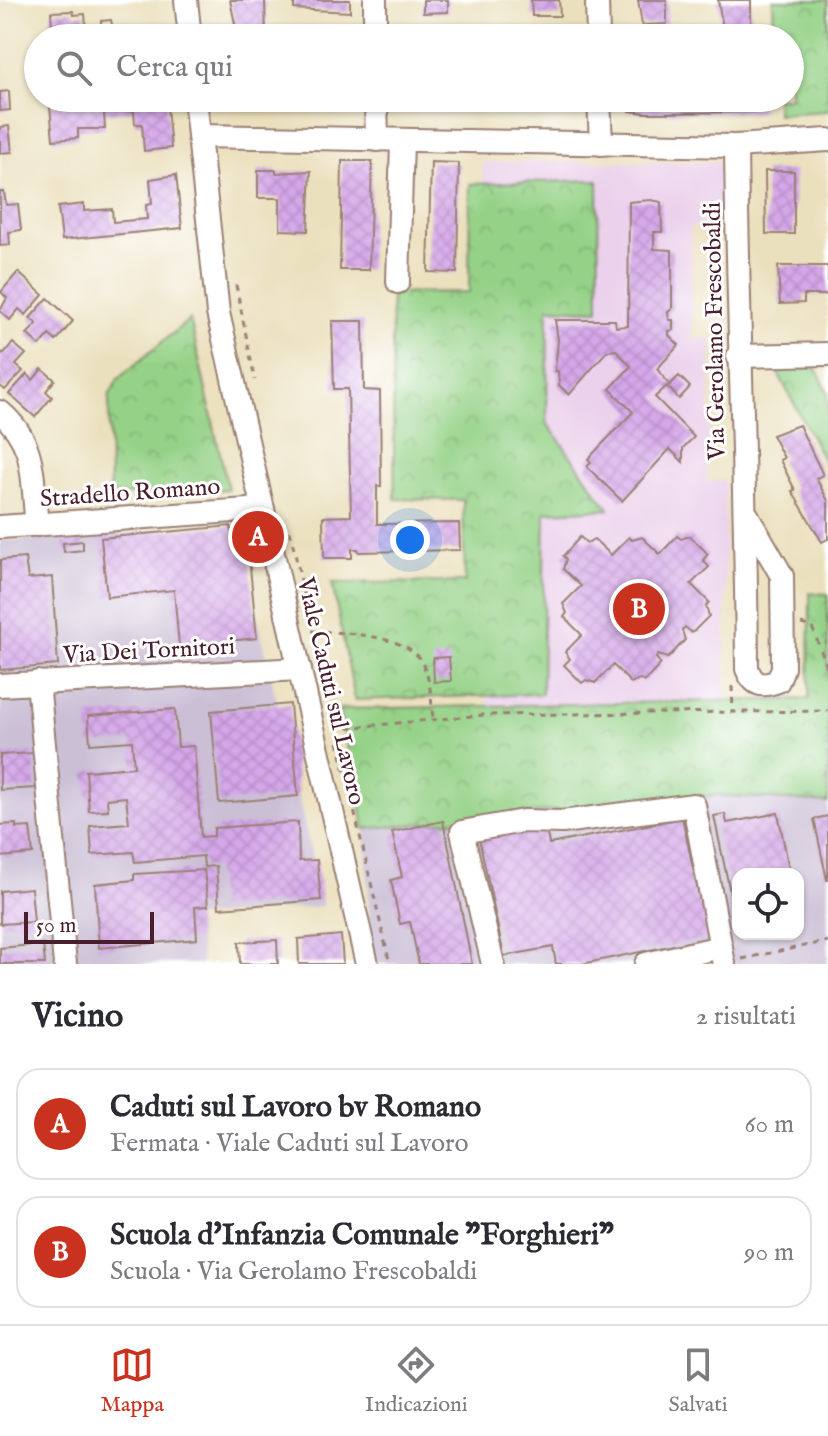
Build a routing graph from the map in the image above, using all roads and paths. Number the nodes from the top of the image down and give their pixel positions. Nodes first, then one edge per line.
1 (186, 0) edge
2 (375, 0) edge
3 (597, 0) edge
4 (189, 24) edge
5 (375, 24) edge
6 (598, 24) edge
7 (196, 112) edge
8 (376, 112) edge
9 (600, 112) edge
10 (199, 136) junction
11 (377, 140) junction
12 (402, 140) junction
13 (828, 140) edge
14 (601, 144) junction
15 (736, 146) junction
16 (235, 278) dead end
17 (398, 282) dead end
18 (828, 354) edge
19 (738, 356) junction
20 (256, 381) dead end
21 (0, 412) edge
22 (263, 509) junction
23 (747, 515) junction
24 (37, 525) junction
25 (0, 527) edge
26 (312, 631) dead end
27 (300, 669) junction
28 (38, 682) junction
29 (0, 685) edge
30 (828, 711) edge
31 (433, 718) junction
32 (828, 941) edge
33 (723, 958) edge
34 (65, 964) edge
35 (367, 964) edge
36 (390, 964) edge
37 (493, 964) edge
38 (646, 964) edge

1 - 4 street
2 - 5 street
3 - 6 street
7 - 10 street, Viale Caduti sul Lavoro
8 - 11 street
9 - 14 street
10 - 11 street
10 - 22 street, Viale Caduti sul Lavoro
11 - 12 street
12 - 14 street
12 - 17 street
13 - 15 street
14 - 15 street
15 - 19 street, Via Gerolamo Frescobaldi
16 - 20 path
18 - 19 street
19 - 23 street, Via Gerolamo Frescobaldi
21 - 24 street
22 - 24 street, Stradello Romano
22 - 27 street, Viale Caduti sul Lavoro
23 - 23 street, Via Gerolamo Frescobaldi
24 - 25 street, Stradello Romano
26 - 31 path
27 - 28 street, Via Dei Tornitori
27 - 35 street, Viale Caduti sul Lavoro
28 - 29 street, Via Dei Tornitori
28 - 34 street
30 - 31 path
31 - 36 path
32 - 33 path
33 - 37 street
33 - 38 street

